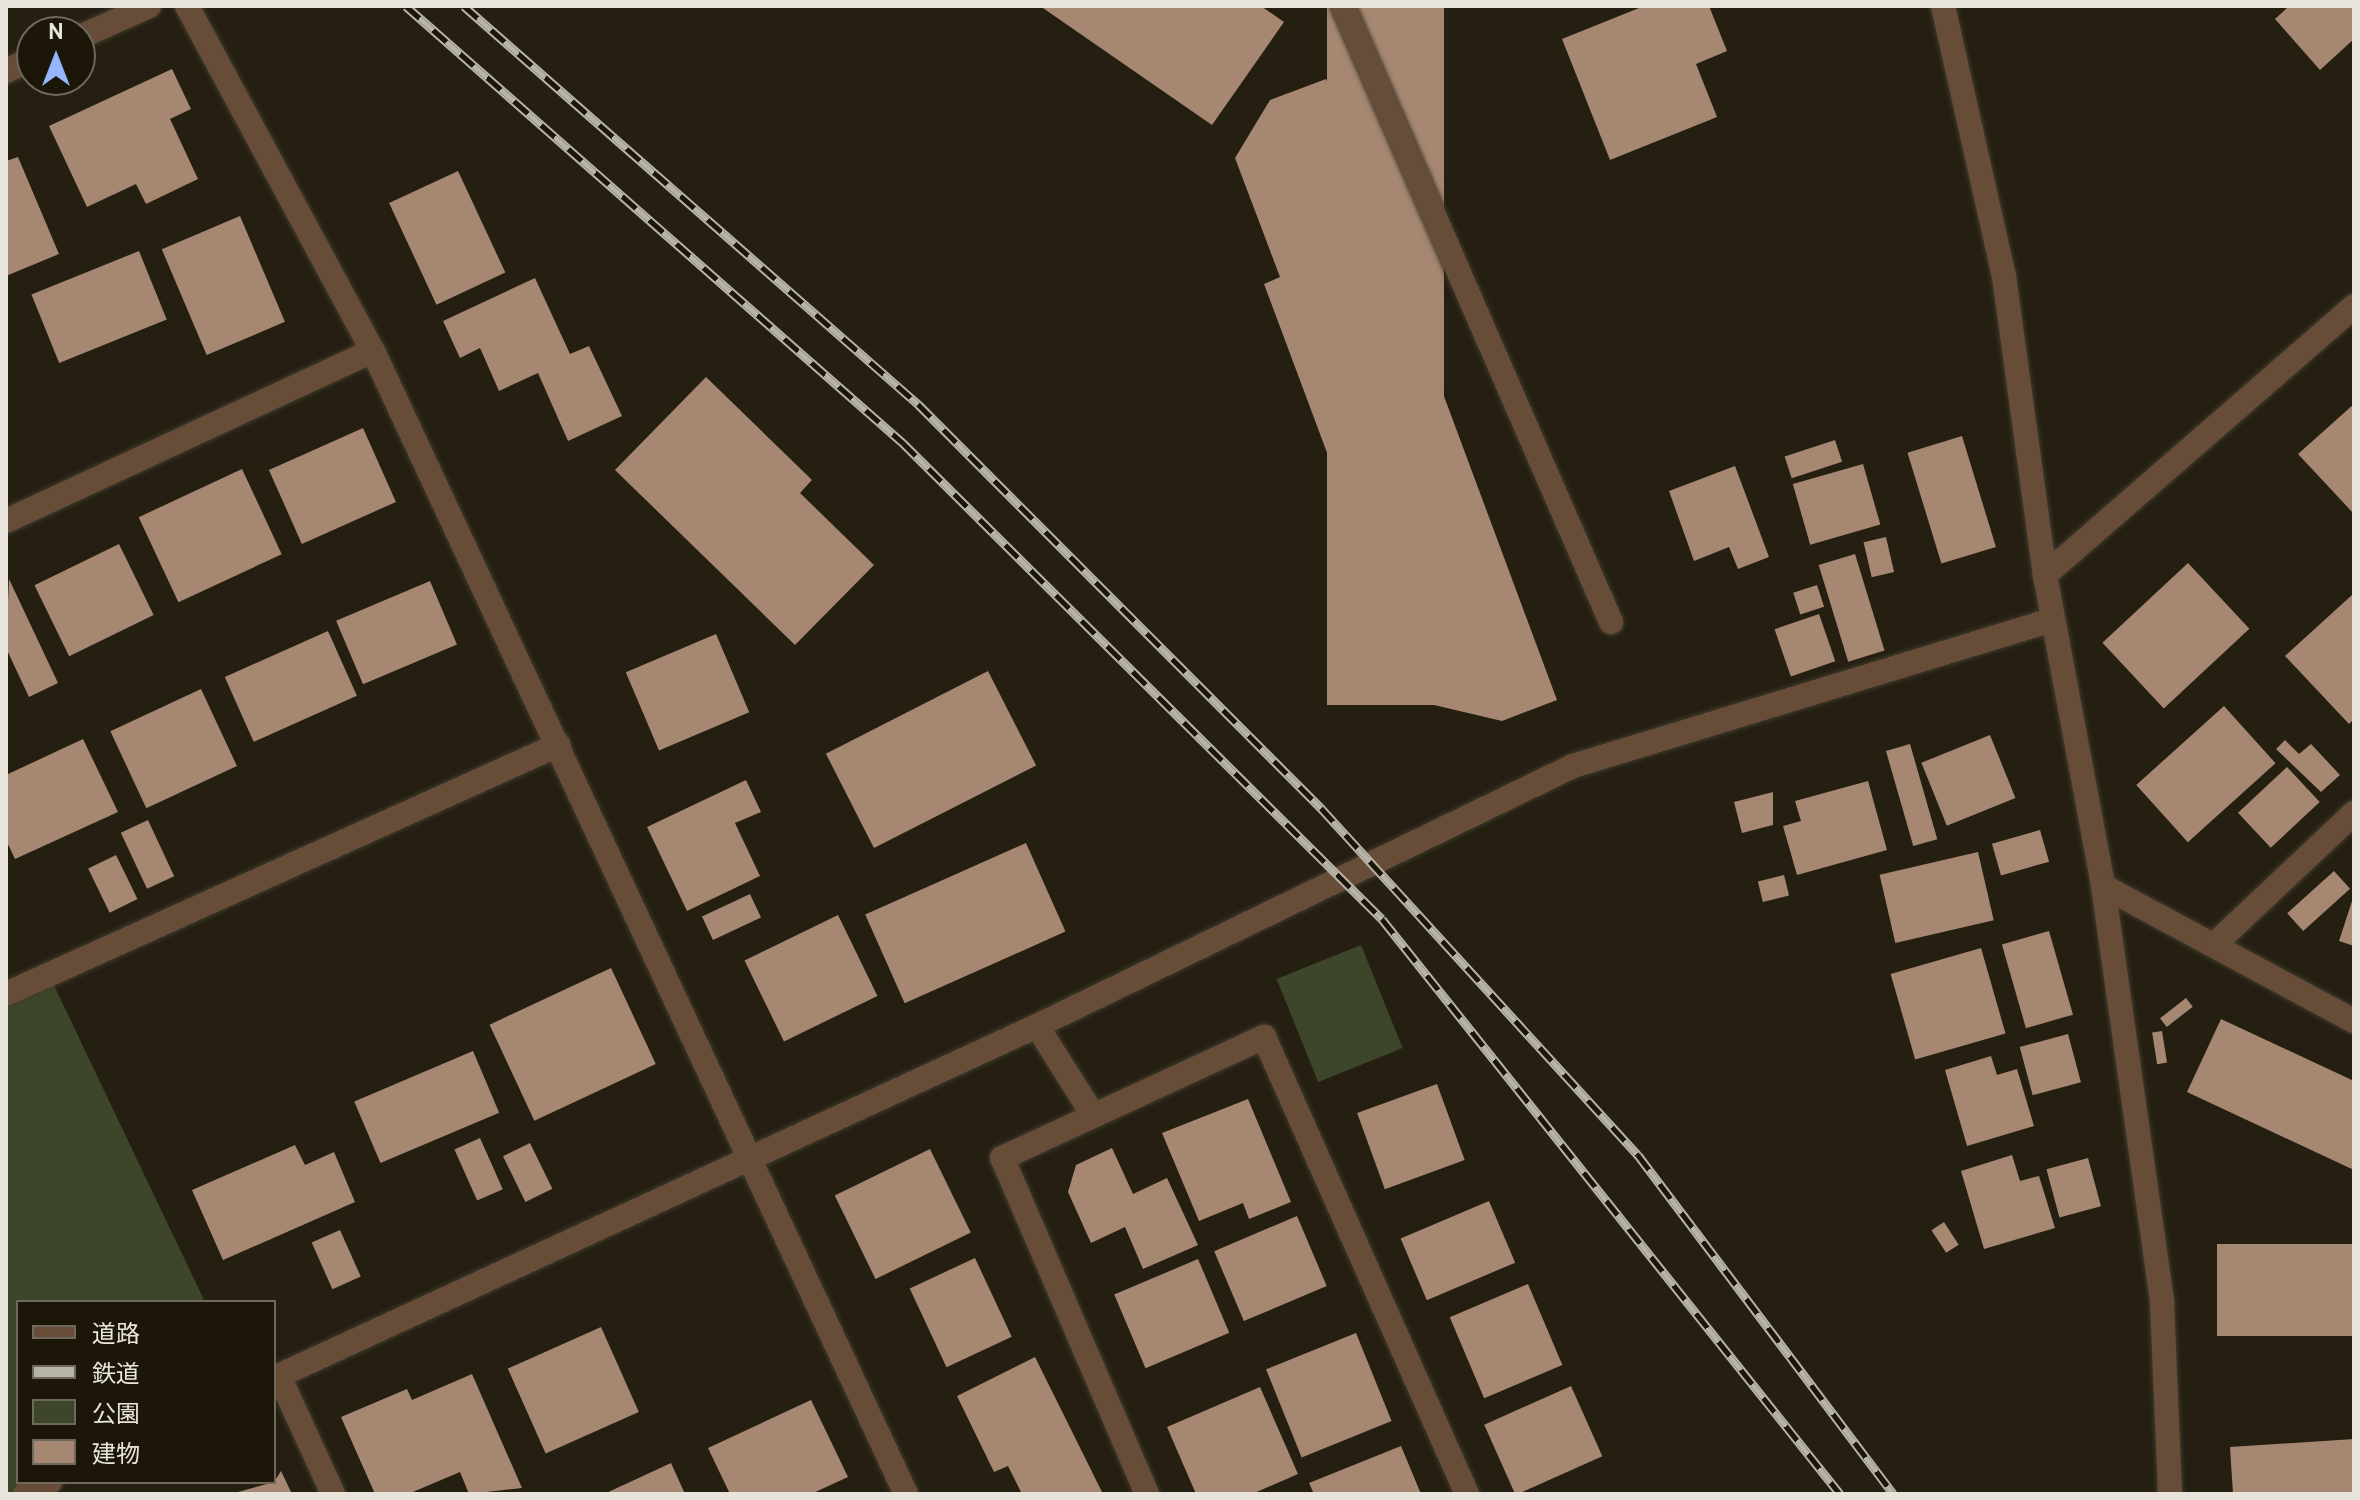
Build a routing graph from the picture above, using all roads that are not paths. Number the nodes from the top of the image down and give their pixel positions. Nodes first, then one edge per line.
1 (149, 6) edge
2 (187, 6) edge
3 (1343, 6) edge
4 (1943, 6) edge
5 (96, 30) edge
6 (2354, 306) edge
7 (373, 351) junction
8 (6, 521) edge
9 (2045, 575) junction
10 (2052, 620) junction
11 (1611, 622) dead end
12 (558, 745) junction
13 (2354, 813) edge
14 (2103, 886) junction
15 (2216, 943) junction
16 (6, 994) edge
17 (2354, 1021) edge
18 (1037, 1026) junction
19 (1093, 1115) junction
20 (745, 1158) junction
21 (277, 1377) edge
22 (46, 1484) edge
23 (25, 1494) edge
24 (333, 1494) edge
25 (906, 1494) edge
26 (1147, 1494) edge
27 (1467, 1494) edge
28 (2170, 1494) edge

1 - 5 street
2 - 7 street
3 - 11 street
4 - 9 street
6 - 9 street
7 - 8 street
7 - 12 street
9 - 10 street
10 - 14 street
10 - 18 street
12 - 16 street
12 - 20 street
13 - 15 street
14 - 15 street
14 - 28 street
15 - 17 street
18 - 19 street
18 - 20 street
19 - 26 street
19 - 27 street
20 - 21 street
20 - 25 street
21 - 24 street
22 - 23 street

